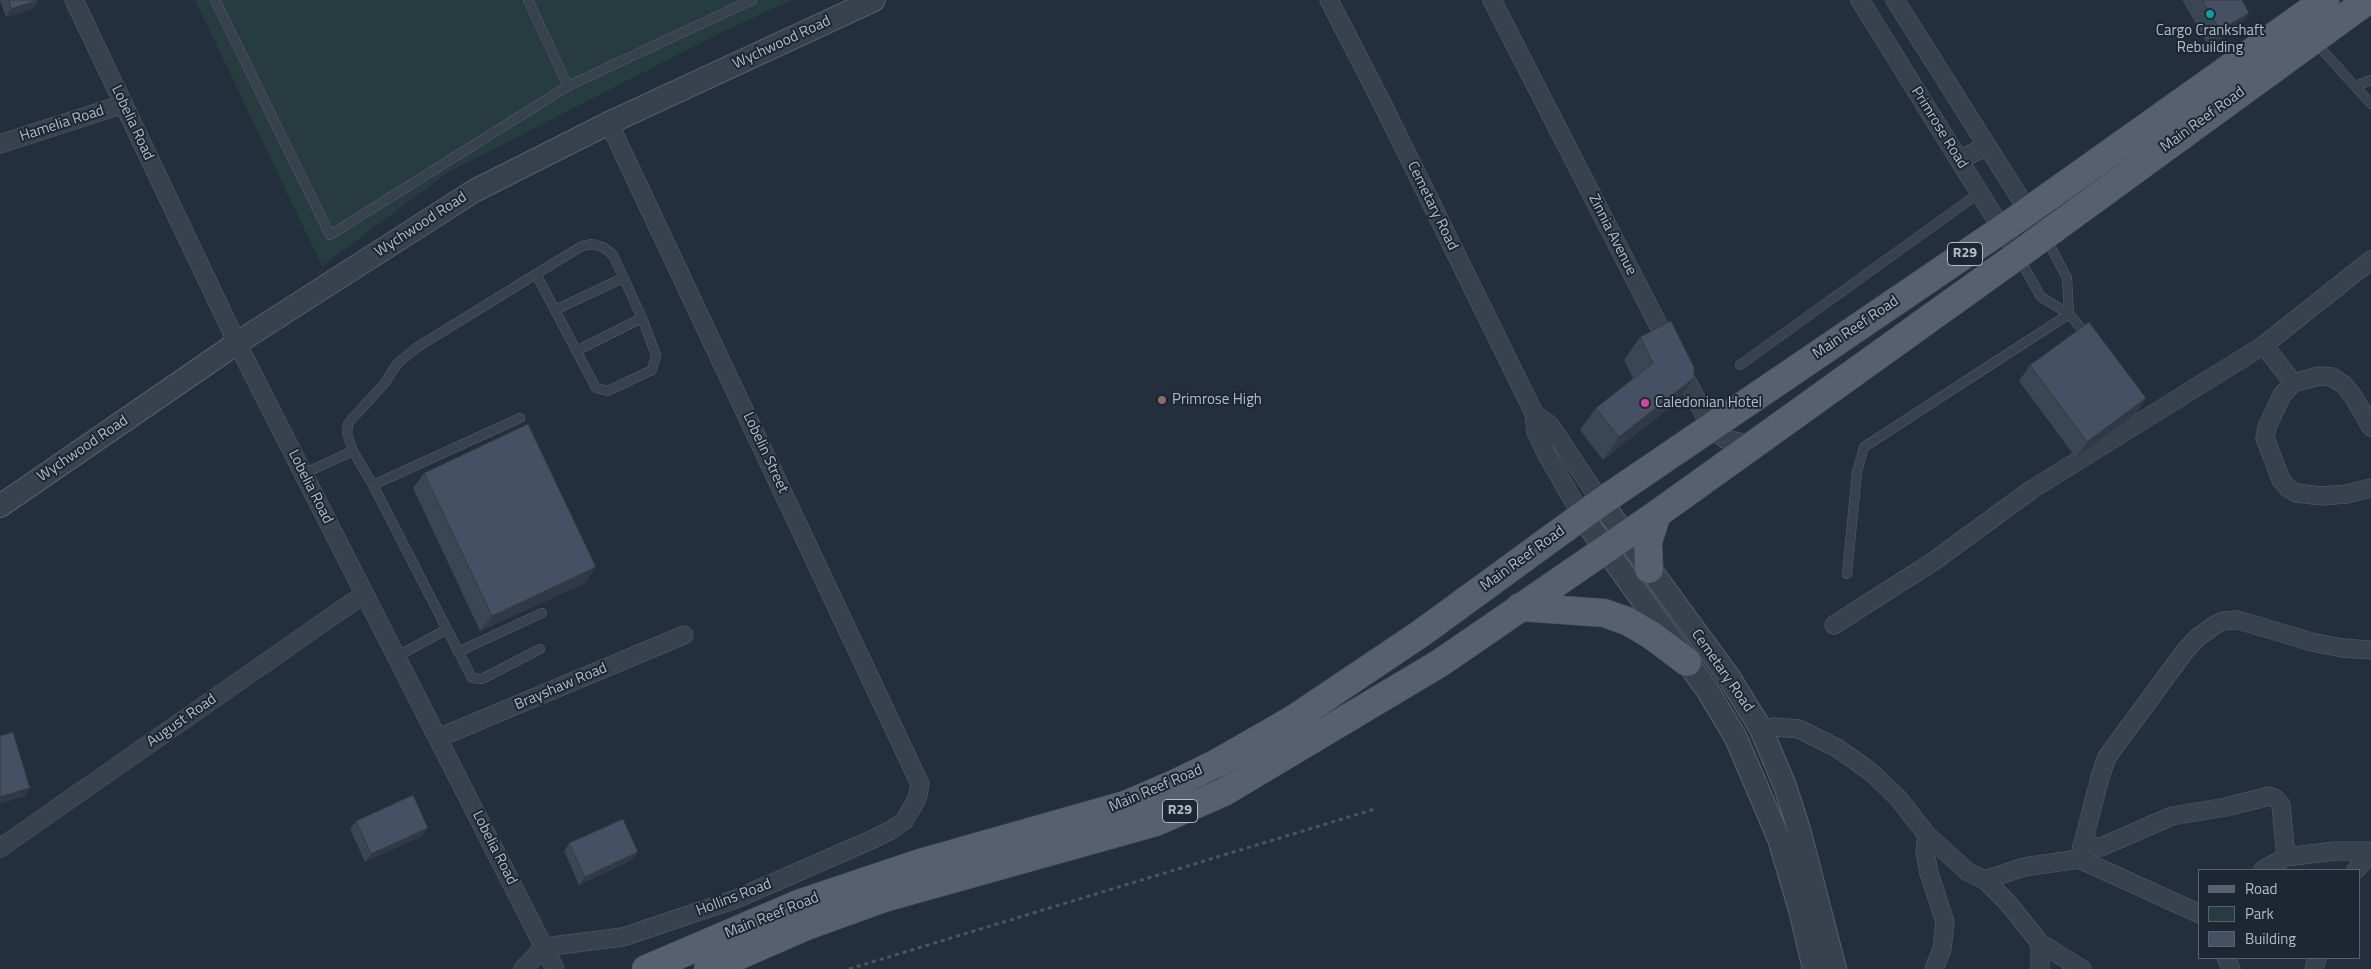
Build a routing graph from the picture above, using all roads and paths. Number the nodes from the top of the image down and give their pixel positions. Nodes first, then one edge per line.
1 (74, 0) edge
2 (215, 0) edge
3 (528, 0) edge
4 (752, 0) edge
5 (874, 0) edge
6 (1329, 0) edge
7 (1492, 0) edge
8 (1860, 0) edge
9 (1895, 0) edge
10 (2325, 0) edge
11 (2368, 0) edge
12 (2304, 36) junction
13 (2371, 80) edge
14 (568, 86) junction
15 (2355, 86) junction
16 (124, 104) junction
17 (2371, 104) edge
18 (610, 122) junction
19 (0, 144) edge
20 (1987, 146) junction
21 (1959, 160) junction
22 (1979, 192) junction
23 (2028, 211) junction
24 (2002, 229) junction
25 (2044, 236) junction
26 (2018, 255) junction
27 (2371, 260) edge
28 (536, 274) junction
29 (623, 278) junction
30 (555, 310) junction
31 (2069, 314) junction
32 (642, 318) junction
33 (237, 343) junction
34 (2093, 343) edge
35 (2264, 345) junction
36 (576, 351) junction
37 (1740, 365) dead end
38 (2294, 383) junction
39 (1534, 413) junction
40 (520, 418) dead end
41 (2371, 427) edge
42 (1711, 428) junction
43 (1753, 445) junction
44 (353, 451) junction
45 (303, 474) junction
46 (372, 485) junction
47 (2371, 488) edge
48 (0, 506) edge
49 (1591, 509) junction
50 (1657, 514) junction
51 (1614, 542) junction
52 (1648, 569) junction
53 (1847, 574) dead end
54 (364, 594) junction
55 (1520, 607) junction
56 (1450, 612) junction
57 (542, 613) dead end
58 (1834, 625) dead end
59 (447, 628) junction
60 (684, 635) dead end
61 (1470, 642) junction
62 (540, 649) dead end
63 (2371, 650) edge
64 (458, 652) junction
65 (396, 657) junction
66 (1687, 662) junction
67 (1761, 729) junction
68 (438, 738) junction
69 (920, 784) joint
70 (1375, 809) dead end
71 (1927, 835) junction
72 (0, 848) edge
73 (2080, 852) junction
74 (2371, 852) edge
75 (2286, 857) junction
76 (2265, 869) edge
77 (2357, 869) edge
78 (1985, 880) junction
79 (2198, 913) edge
80 (2040, 943) junction
81 (544, 947) junction
82 (523, 969) edge
83 (555, 969) edge
84 (646, 969) edge
85 (708, 969) edge
86 (849, 969) edge
87 (1814, 969) edge
88 (1835, 969) edge
89 (1934, 969) edge
90 (2040, 969) edge
91 (2082, 969) edge

1 - 16 street, Lobelia Road
2 - 14 lane
3 - 14 lane
4 - 14 lane
5 - 18 street, Wychwood Road
6 - 39 street, Cemetary Road
7 - 42 street, Zinnia Avenue
8 - 21 street, Primrose Road
9 - 20 street, Primrose Road
10 - 12 main road, Main Reef Road / R29
11 - 12 main road, Main Reef Road / R29
12 - 15 lane
12 - 23 main road, Main Reef Road / R29
12 - 25 main road, Main Reef Road / R29
13 - 15 lane
15 - 17 lane
16 - 19 street, Hamelia Road
16 - 33 street, Lobelia Road
18 - 33 street, Wychwood Road
18 - 69 street, Lobelin Street
20 - 21 street
20 - 23 street, Primrose Road
21 - 22 street, Primrose Road
22 - 24 street, Primrose Road
22 - 37 lane
23 - 24 main road, Main Reef Road / R29
23 - 25 street, Primrose Road
24 - 26 street, Primrose Road
24 - 42 main road, Main Reef Road / R29
25 - 26 main road, Main Reef Road / R29
25 - 31 lane
26 - 31 lane
26 - 43 main road, Main Reef Road / R29
27 - 35 street
28 - 29 lane
28 - 30 lane
28 - 44 lane
29 - 30 lane
29 - 32 lane
30 - 36 lane
31 - 34 lane
31 - 53 lane
32 - 36 lane
32 - 36 lane
33 - 45 street, Lobelia Road
33 - 48 street, Wychwood Road
35 - 38 street
35 - 58 street
38 - 41 street
38 - 47 street
39 - 49 street, Cemetary Road
39 - 49 street, Cemetary Road
40 - 46 lane
42 - 43 street
42 - 49 main road, Main Reef Road / R29
43 - 50 main road, Main Reef Road / R29
44 - 45 lane
44 - 46 lane
45 - 54 street, Lobelia Road
46 - 59 lane
49 - 51 street, Cemetary Road
49 - 56 main road, Main Reef Road / R29
50 - 51 main road, Main Reef Road / R29
50 - 52 main road
51 - 52 street, Cemetary Road
51 - 55 main road, Main Reef Road / R29
51 - 66 street, Cemetary Road
52 - 67 street, Cemetary Road
54 - 65 street, Lobelia Road
54 - 72 street, August Road
55 - 61 main road, Main Reef Road / R29
55 - 66 main road
56 - 61 main road
56 - 84 main road, Main Reef Road / R29
57 - 64 lane
59 - 64 lane
59 - 65 lane
60 - 68 street, Brayshaw Road
61 - 85 main road, Main Reef Road / R29
62 - 64 lane
63 - 73 street
65 - 68 street, Lobelia Road
66 - 87 street, Cemetary Road
67 - 71 street
67 - 88 street, Cemetary Road
68 - 81 street, Lobelia Road
69 - 81 street, Hollins Road
70 - 86 path
71 - 78 street
71 - 89 street
73 - 75 street
73 - 78 street
73 - 79 street
74 - 75 street
74 - 77 street
75 - 76 street
78 - 80 street
80 - 90 street
80 - 91 street
81 - 82 street
81 - 83 street, Lobelia Road

